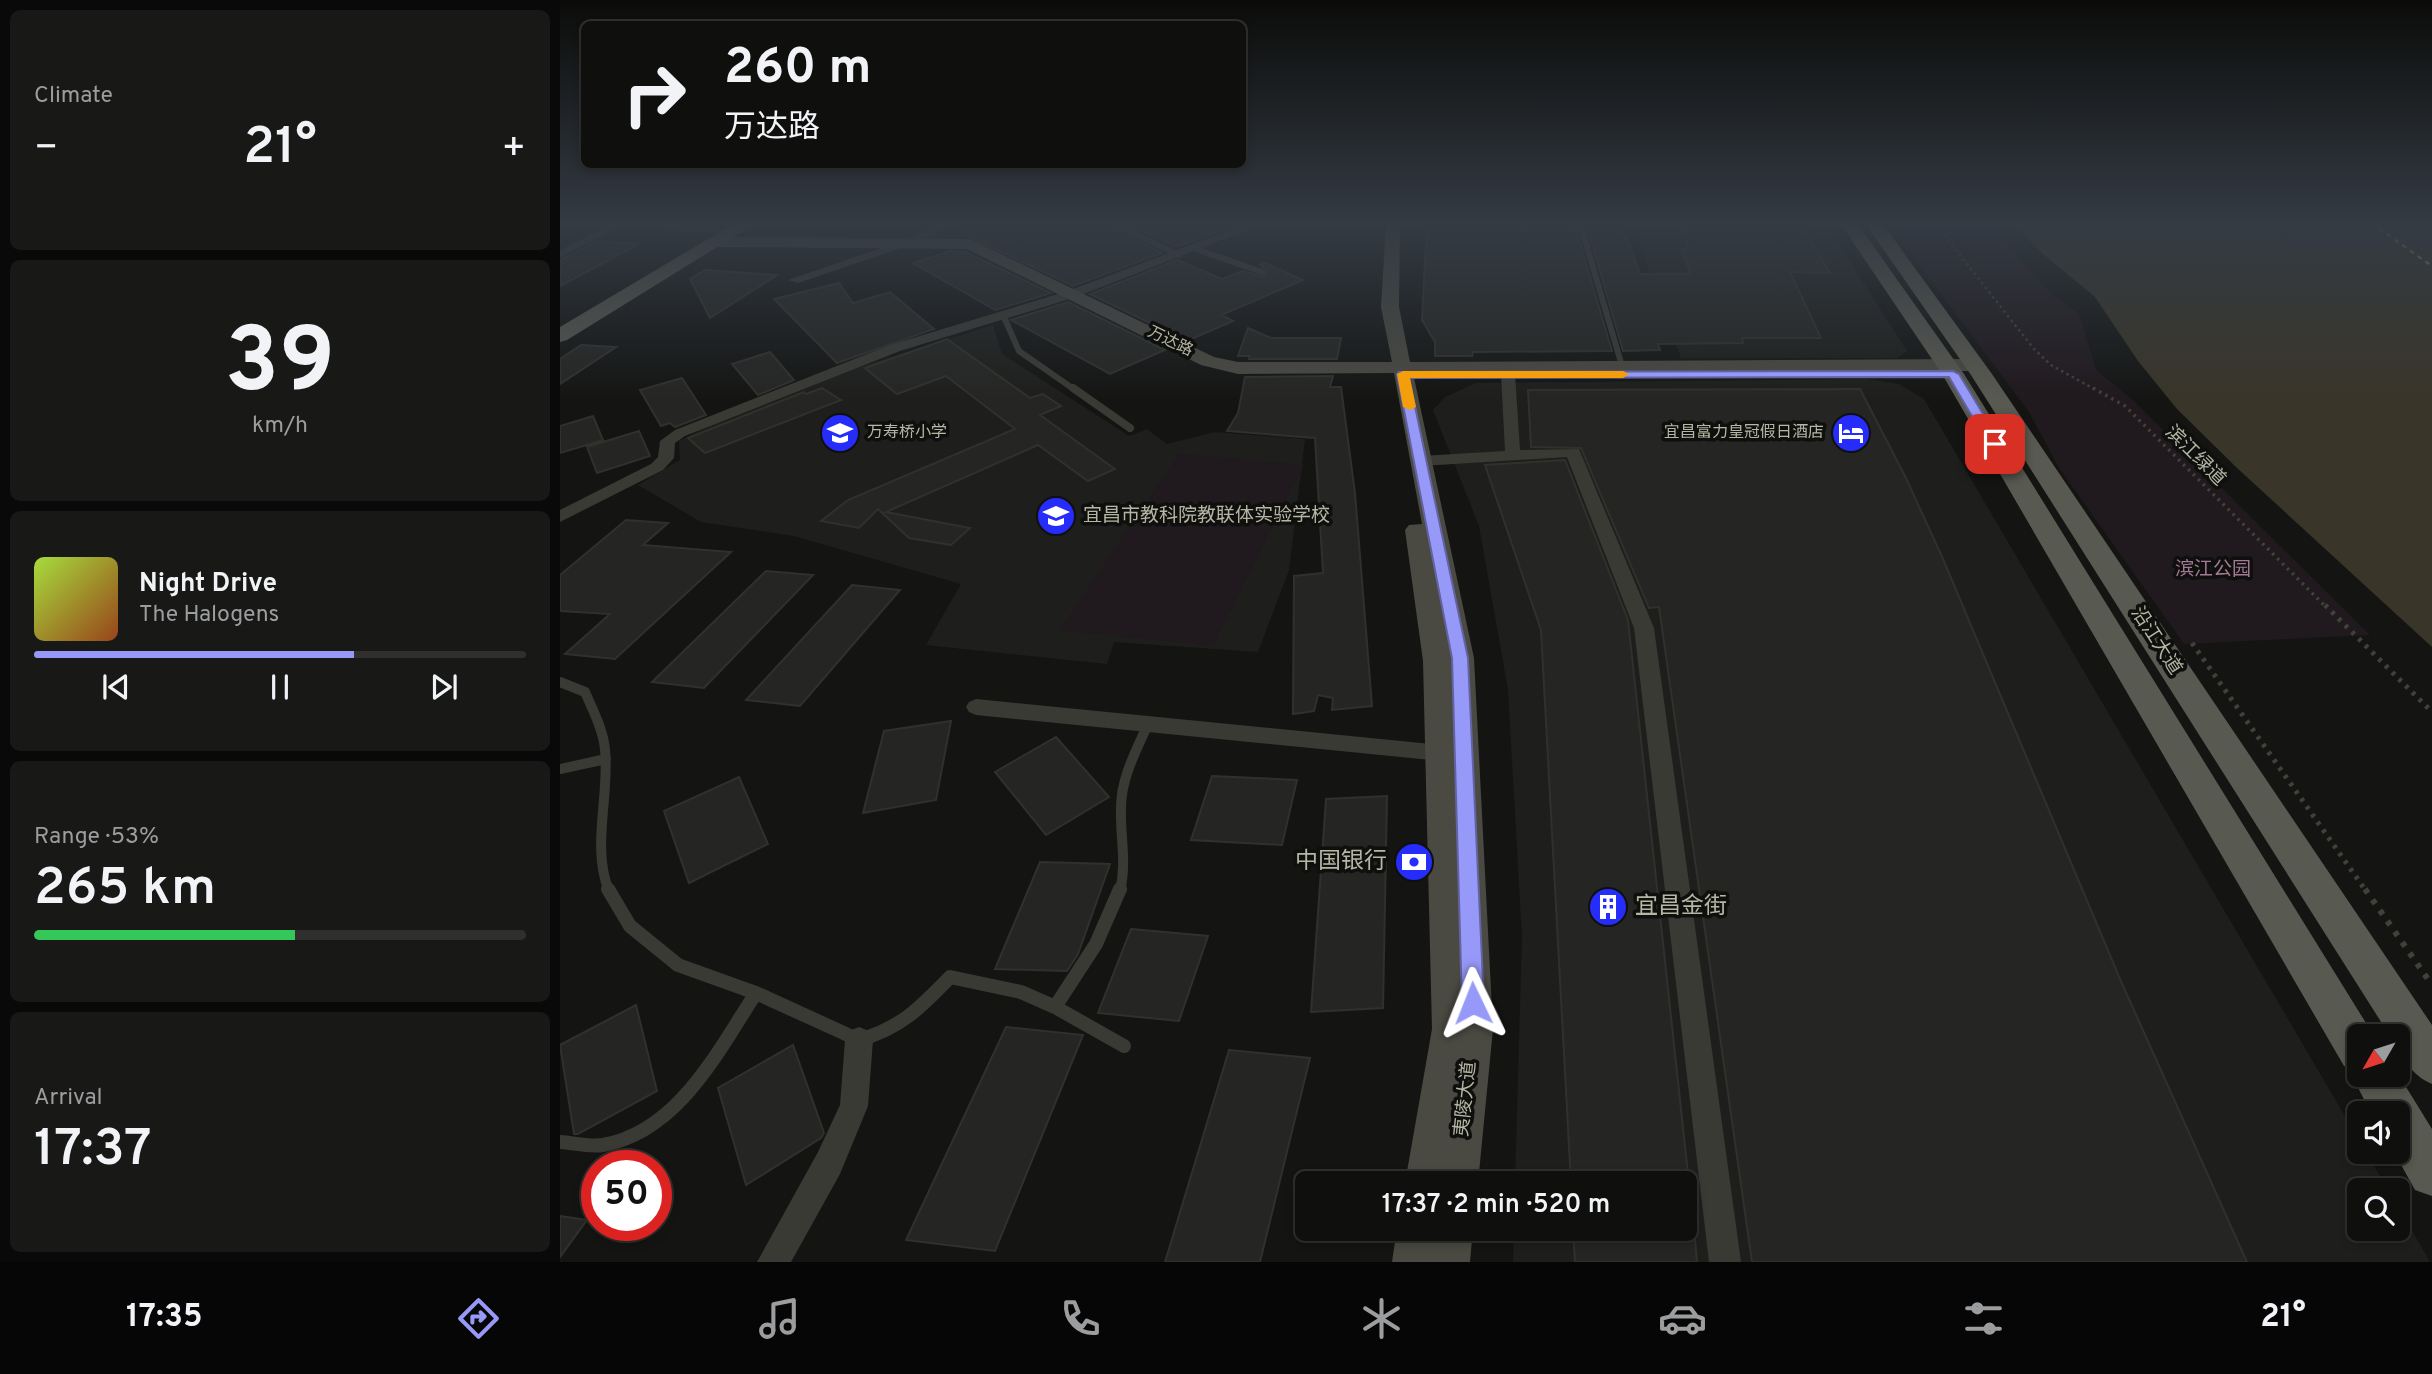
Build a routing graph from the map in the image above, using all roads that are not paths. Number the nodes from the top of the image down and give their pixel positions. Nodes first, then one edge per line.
1 (632, 282) edge
2 (643, 282) edge
3 (1047, 282) edge
4 (1105, 282) edge
5 (1381, 282) edge
6 (1391, 282) edge
7 (1597, 282) edge
8 (1895, 282) edge
9 (1910, 282) edge
10 (1072, 294) junction
11 (1003, 315) junction
12 (560, 323) edge
13 (560, 336) edge
14 (1622, 366) junction
15 (1964, 369) junction
16 (1398, 370) junction
17 (1508, 374) junction
18 (1130, 428) dead end
19 (1513, 456) junction
20 (1421, 461) junction
21 (560, 517) edge
22 (562, 685) edge
23 (976, 707) dead end
24 (1147, 724) junction
25 (1441, 753) junction
26 (606, 759) junction
27 (560, 769) edge
28 (756, 993) junction
29 (1055, 1007) junction
30 (2347, 1030) edge
31 (859, 1040) junction
32 (1124, 1046) dead end
33 (2432, 1063) edge
34 (2410, 1136) edge
35 (560, 1142) edge
36 (1428, 1171) edge
37 (1458, 1171) edge
38 (2432, 1173) edge
39 (1417, 1241) edge
40 (1450, 1241) edge
41 (773, 1262) edge
42 (1413, 1262) edge
43 (1448, 1262) edge
44 (1725, 1262) edge

1 - 12 main road
2 - 13 main road
3 - 10 street, 万达路
4 - 10 street
5 - 16 main road, 夷陵大道
6 - 16 street, 夷陵大道
7 - 14 lane
8 - 15 main road, 沿江大道
9 - 15 main road, 沿江大道
10 - 11 street
10 - 16 street, 万达路
11 - 18 lane
11 - 21 street
14 - 15 street, 万达路
14 - 16 street, 万达路
15 - 17 street, 万达路
15 - 30 main road, 沿江大道
15 - 33 main road, 沿江大道
16 - 17 street, 万达路
16 - 20 street, 夷陵大道
16 - 25 main road, 夷陵大道
17 - 19 street
19 - 20 street
19 - 44 street
20 - 37 street, 夷陵大道
22 - 26 lane
23 - 24 street
24 - 25 street
24 - 29 lane
25 - 36 main road, 夷陵大道
26 - 27 lane
26 - 28 lane
28 - 31 lane
28 - 35 lane
29 - 31 lane
29 - 32 lane
31 - 41 street
34 - 38 main road
39 - 42 street
40 - 43 street

